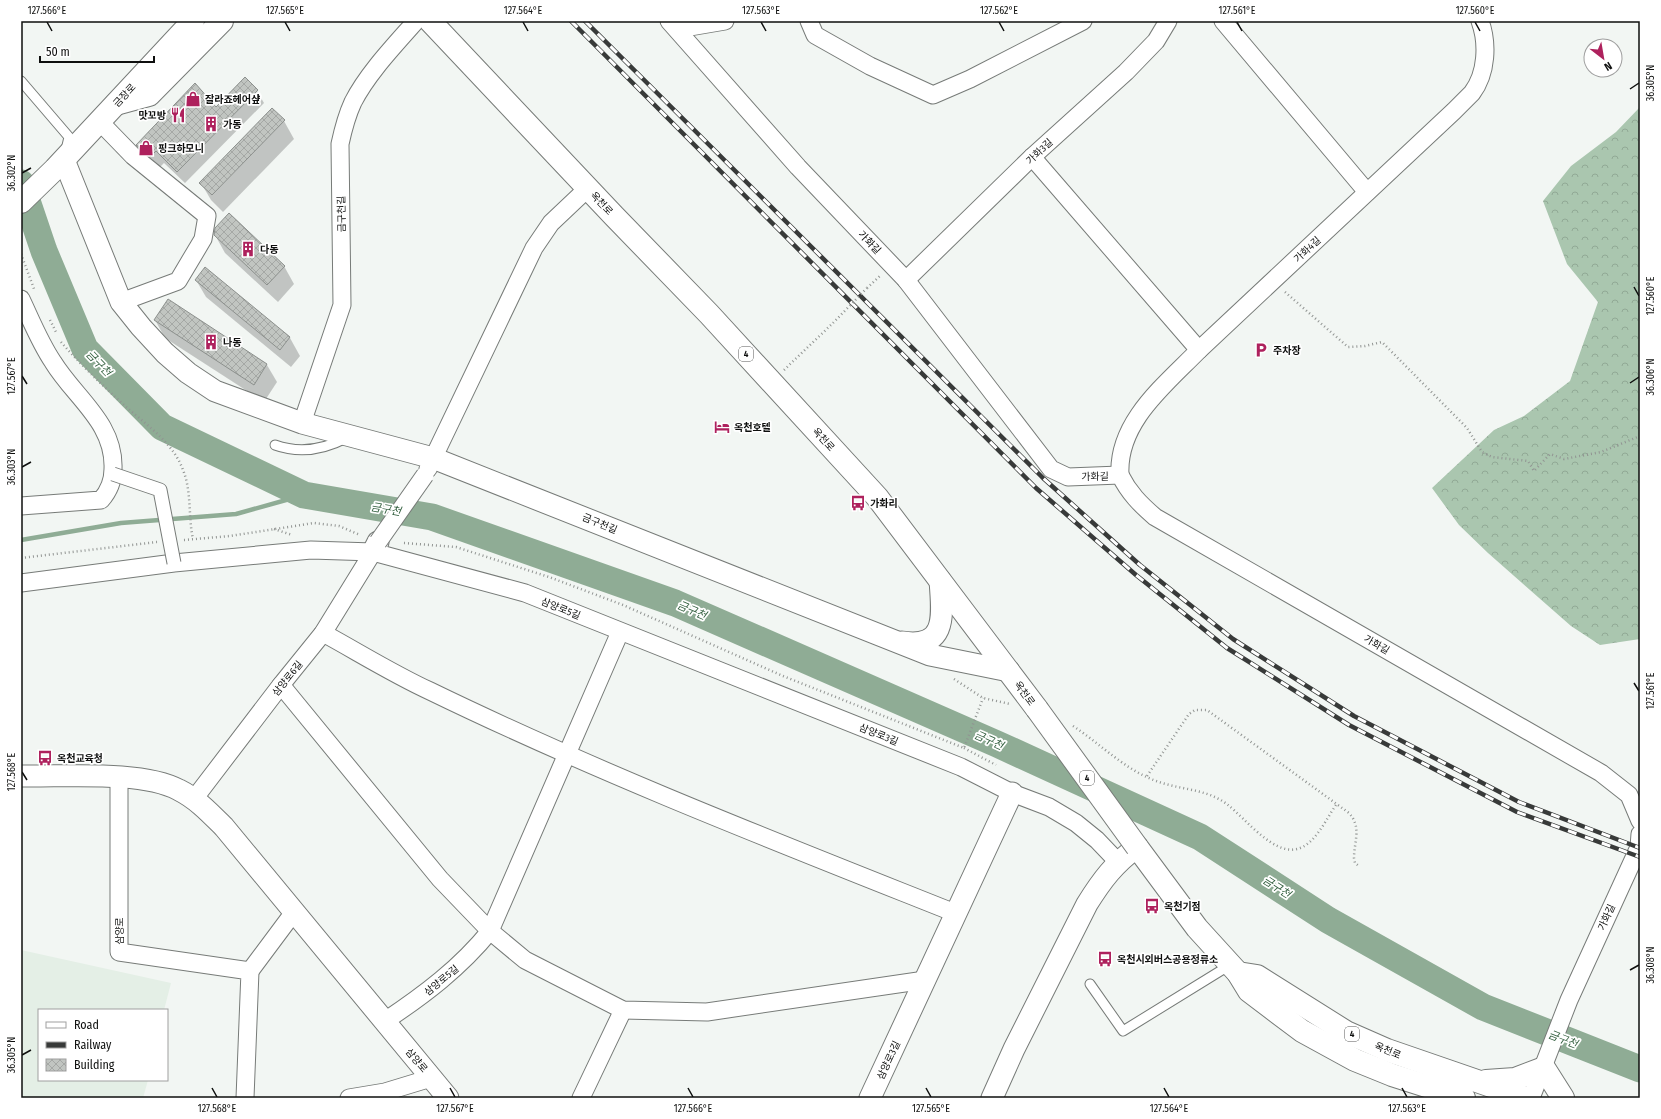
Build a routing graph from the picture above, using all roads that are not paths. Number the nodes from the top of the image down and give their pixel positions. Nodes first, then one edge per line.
1 (193, 21) edge
2 (222, 21) edge
3 (416, 21) edge
4 (430, 21) edge
5 (725, 21) edge
6 (809, 21) edge
7 (1083, 21) edge
8 (1168, 21) edge
9 (1223, 21) edge
10 (1480, 21) edge
11 (674, 25) edge
12 (21, 81) edge
13 (116, 104) junction
14 (100, 122) junction
15 (1032, 157) junction
16 (59, 165) junction
17 (588, 188) junction
18 (1367, 192) junction
19 (21, 202) edge
20 (906, 280) junction
21 (21, 299) edge
22 (121, 302) junction
23 (1199, 350) junction
24 (302, 423) junction
25 (349, 436) junction
26 (275, 445) dead end
27 (429, 466) junction
28 (113, 474) junction
29 (1120, 475) junction
30 (21, 506) edge
31 (375, 547) junction
32 (174, 563) junction
33 (940, 580) junction
34 (21, 583) edge
35 (620, 632) junction
36 (322, 633) junction
37 (892, 641) junction
38 (1009, 671) junction
39 (281, 685) junction
40 (567, 754) junction
41 (21, 776) edge
42 (119, 777) junction
43 (1012, 793) junction
44 (194, 799) junction
45 (1640, 821) edge
46 (1640, 834) edge
47 (1137, 847) junction
48 (1118, 862) junction
49 (294, 912) junction
50 (956, 913) junction
51 (490, 930) junction
52 (1234, 969) junction
53 (250, 971) junction
54 (925, 980) junction
55 (1090, 984) dead end
56 (623, 1010) junction
57 (385, 1021) junction
58 (1546, 1063) junction
59 (431, 1078) junction
60 (1463, 1093) edge
61 (245, 1098) edge
62 (349, 1098) edge
63 (448, 1098) edge
64 (581, 1098) edge
65 (870, 1098) edge
66 (992, 1098) edge
67 (1526, 1098) edge
68 (1531, 1098) edge
69 (1563, 1098) edge

1 - 13 main road, 금장로
2 - 13 main road
3 - 24 street, 금구천길
4 - 17 main road, 옥천로 / 4
5 - 11 street
6 - 7 street
8 - 15 street, 가화3길
9 - 18 street
10 - 18 street, 가화4길
11 - 20 street, 가화길
12 - 16 lane
13 - 14 main road, 금장로
14 - 16 main road, 금장로
14 - 22 street
15 - 20 street, 가화3길
15 - 23 street
16 - 19 main road, 금장로
16 - 22 street, 금구천길
17 - 27 street, 옥천로
17 - 33 main road, 옥천로 / 4
18 - 23 street, 가화4길
20 - 29 street, 가화길
21 - 28 street
22 - 24 street, 금구천길
23 - 29 street, 가화4길
24 - 25 street, 금구천길
25 - 26 lane
25 - 27 street, 금구천길
27 - 31 street, 옥천로, bridge
27 - 37 street, 금구천길
28 - 30 street
28 - 32 street, bridge
29 - 45 street, 가화길
31 - 32 street, 삼양로5길
31 - 35 street, 삼양로5길
31 - 36 street, 삼양로6길
32 - 34 street, 삼양로5길
33 - 37 street
33 - 38 main road, 옥천로 / 4
35 - 40 street, 삼양로5길
35 - 43 street, 삼양로3길
36 - 39 street, 삼양로6길
36 - 40 street
37 - 38 street
38 - 47 main road, 옥천로 / 4, bridge
39 - 44 street, 삼양로6길
39 - 51 street
40 - 50 street
40 - 51 street, 삼양로5길
41 - 42 street, 삼양로
42 - 44 street, 삼양로
42 - 53 street, 삼양로
43 - 48 street
43 - 50 street, 삼양로3길
44 - 49 street, 삼양로
46 - 58 street, 가화길
47 - 48 street
47 - 52 main road, 4
48 - 66 street
49 - 53 street
49 - 57 street, 삼양로
50 - 54 street, 삼양로3길
51 - 56 street
51 - 57 street, 삼양로5길
52 - 55 lane
52 - 60 main road, 4
53 - 61 street
54 - 56 street
54 - 65 street, 삼양로3길
56 - 64 street
57 - 59 street, 삼양로
58 - 60 main road
58 - 68 street
58 - 69 main road
59 - 62 street
59 - 63 street, 삼양로
60 - 67 main road, 4

